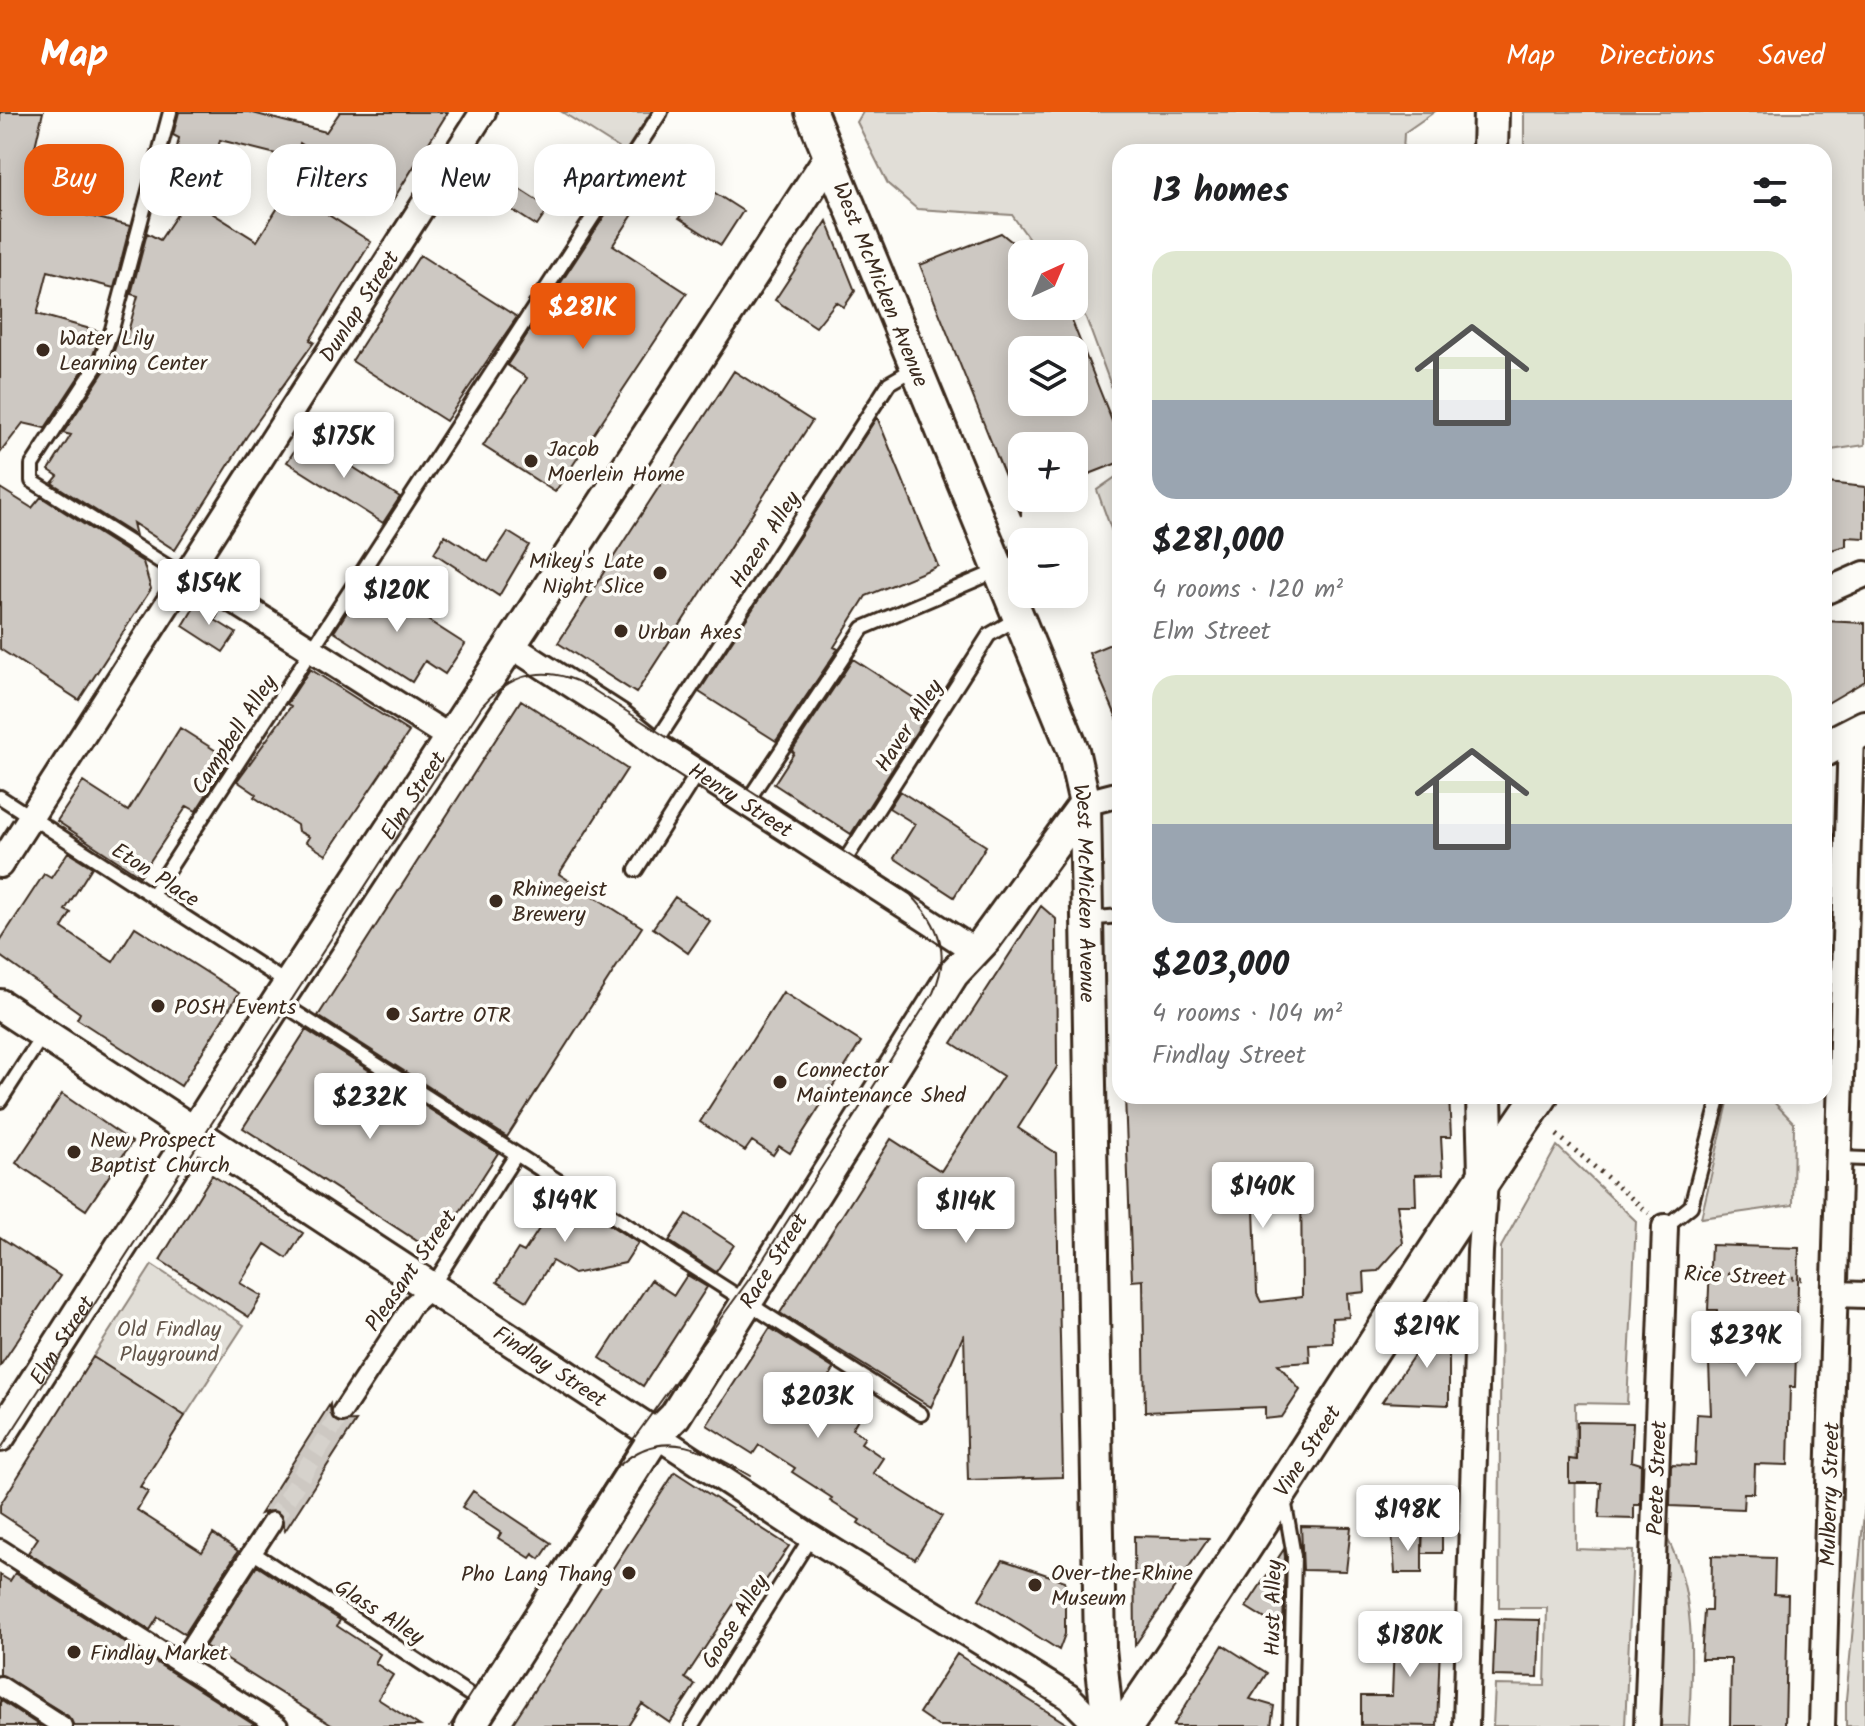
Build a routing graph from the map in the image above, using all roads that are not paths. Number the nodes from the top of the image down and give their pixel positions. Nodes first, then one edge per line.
1 (170, 112) edge
2 (483, 112) edge
3 (661, 112) edge
4 (811, 112) edge
5 (1491, 112) edge
6 (1490, 144) edge
7 (829, 158) junction
8 (918, 367) junction
9 (999, 570) junction
10 (1865, 574) edge
11 (183, 576) junction
12 (1832, 588) edge
13 (1018, 618) junction
14 (510, 645) junction
15 (311, 649) junction
16 (449, 737) junction
17 (1847, 737) edge
18 (655, 744) junction
19 (698, 772) junction
20 (1112, 796) edge
21 (0, 797) edge
22 (746, 803) junction
23 (1085, 803) junction
24 (31, 816) junction
25 (0, 865) edge
26 (842, 865) junction
27 (636, 870) dead end
28 (152, 895) junction
29 (1112, 917) edge
30 (1086, 919) junction
31 (975, 951) junction
32 (284, 993) junction
33 (0, 1005) edge
34 (1854, 1024) edge
35 (44, 1033) junction
36 (0, 1101) edge
37 (1484, 1104) edge
38 (1534, 1104) edge
39 (1718, 1104) edge
40 (193, 1132) junction
41 (516, 1155) junction
42 (1839, 1158) junction
43 (1865, 1159) edge
44 (1486, 1174) junction
45 (1665, 1227) joint
46 (431, 1288) junction
47 (1835, 1294) junction
48 (1865, 1295) edge
49 (747, 1303) junction
50 (342, 1412) tunnel mouth
51 (921, 1414) dead end
52 (656, 1435) junction
53 (0, 1436) edge
54 (1281, 1493) junction
55 (272, 1522) tunnel mouth
56 (811, 1537) junction
57 (0, 1549) edge
58 (252, 1552) junction
59 (180, 1663) junction
60 (0, 1686) edge
61 (477, 1715) edge
62 (62, 1726) edge
63 (278, 1726) edge
64 (692, 1726) edge
65 (1098, 1726) edge
66 (1108, 1726) edge
67 (1125, 1726) edge
68 (1290, 1726) edge
69 (1466, 1726) edge
70 (1647, 1726) edge
71 (1822, 1726) edge

1 - 11 lane
2 - 11 street, Dunlap Street
3 - 15 lane, Campbell Alley
4 - 7 street, West McMicken Avenue
5 - 6 main road
7 - 8 street, West McMicken Avenue
7 - 14 street, Elm Street
8 - 9 street, West McMicken Avenue
8 - 18 lane, Hazen Alley
9 - 13 street, West McMicken Avenue
9 - 22 lane
10 - 12 street
11 - 15 street
11 - 24 street, Dunlap Street
13 - 23 street, West McMicken Avenue
13 - 26 lane, Haver Alley
14 - 16 street, Elm Street
14 - 18 street, Henry Street
15 - 16 street
15 - 28 lane, Campbell Alley
16 - 32 street, Elm Street
17 - 34 street, Mulberry Street
18 - 19 street, Henry Street
19 - 22 street, Henry Street
19 - 27 lane
20 - 23 street
21 - 24 lane, Eton Place
22 - 26 street, Henry Street
23 - 30 street, West McMicken Avenue
23 - 31 street, Race Street
24 - 25 street, Dunlap Street
24 - 28 lane, Eton Place
26 - 31 street, Henry Street
28 - 32 lane, Eton Place
29 - 30 lane
30 - 66 street, West McMicken Avenue
31 - 49 street, Race Street
32 - 40 street, Elm Street
32 - 41 lane, Eton Place
33 - 35 street, Findlay Street
34 - 42 street, Mulberry Street
35 - 36 lane
35 - 40 street, Findlay Street
37 - 44 main road
38 - 44 main road, Vine Street
39 - 45 lane
40 - 46 street, Findlay Street
40 - 53 street, Elm Street
41 - 46 lane, Pleasant Street
41 - 49 lane, Eton Place
42 - 43 lane
42 - 47 street, Mulberry Street
44 - 54 main road, Vine Street
44 - 69 street
45 - 70 street, Peete Street
46 - 50 street, Pleasant Street
46 - 52 street, Findlay Street
47 - 48 street
47 - 71 street, Mulberry Street
49 - 51 lane, Eton Place
49 - 52 street, Race Street
52 - 56 street, Findlay Street
52 - 61 street, Race Street
54 - 67 main road, Vine Street
54 - 68 lane, Hust Alley
55 - 58 street
56 - 64 lane, Goose Alley
56 - 65 street, Findlay Street
57 - 59 street
58 - 59 street
58 - 61 lane, Glass Alley
59 - 63 street
60 - 62 street

